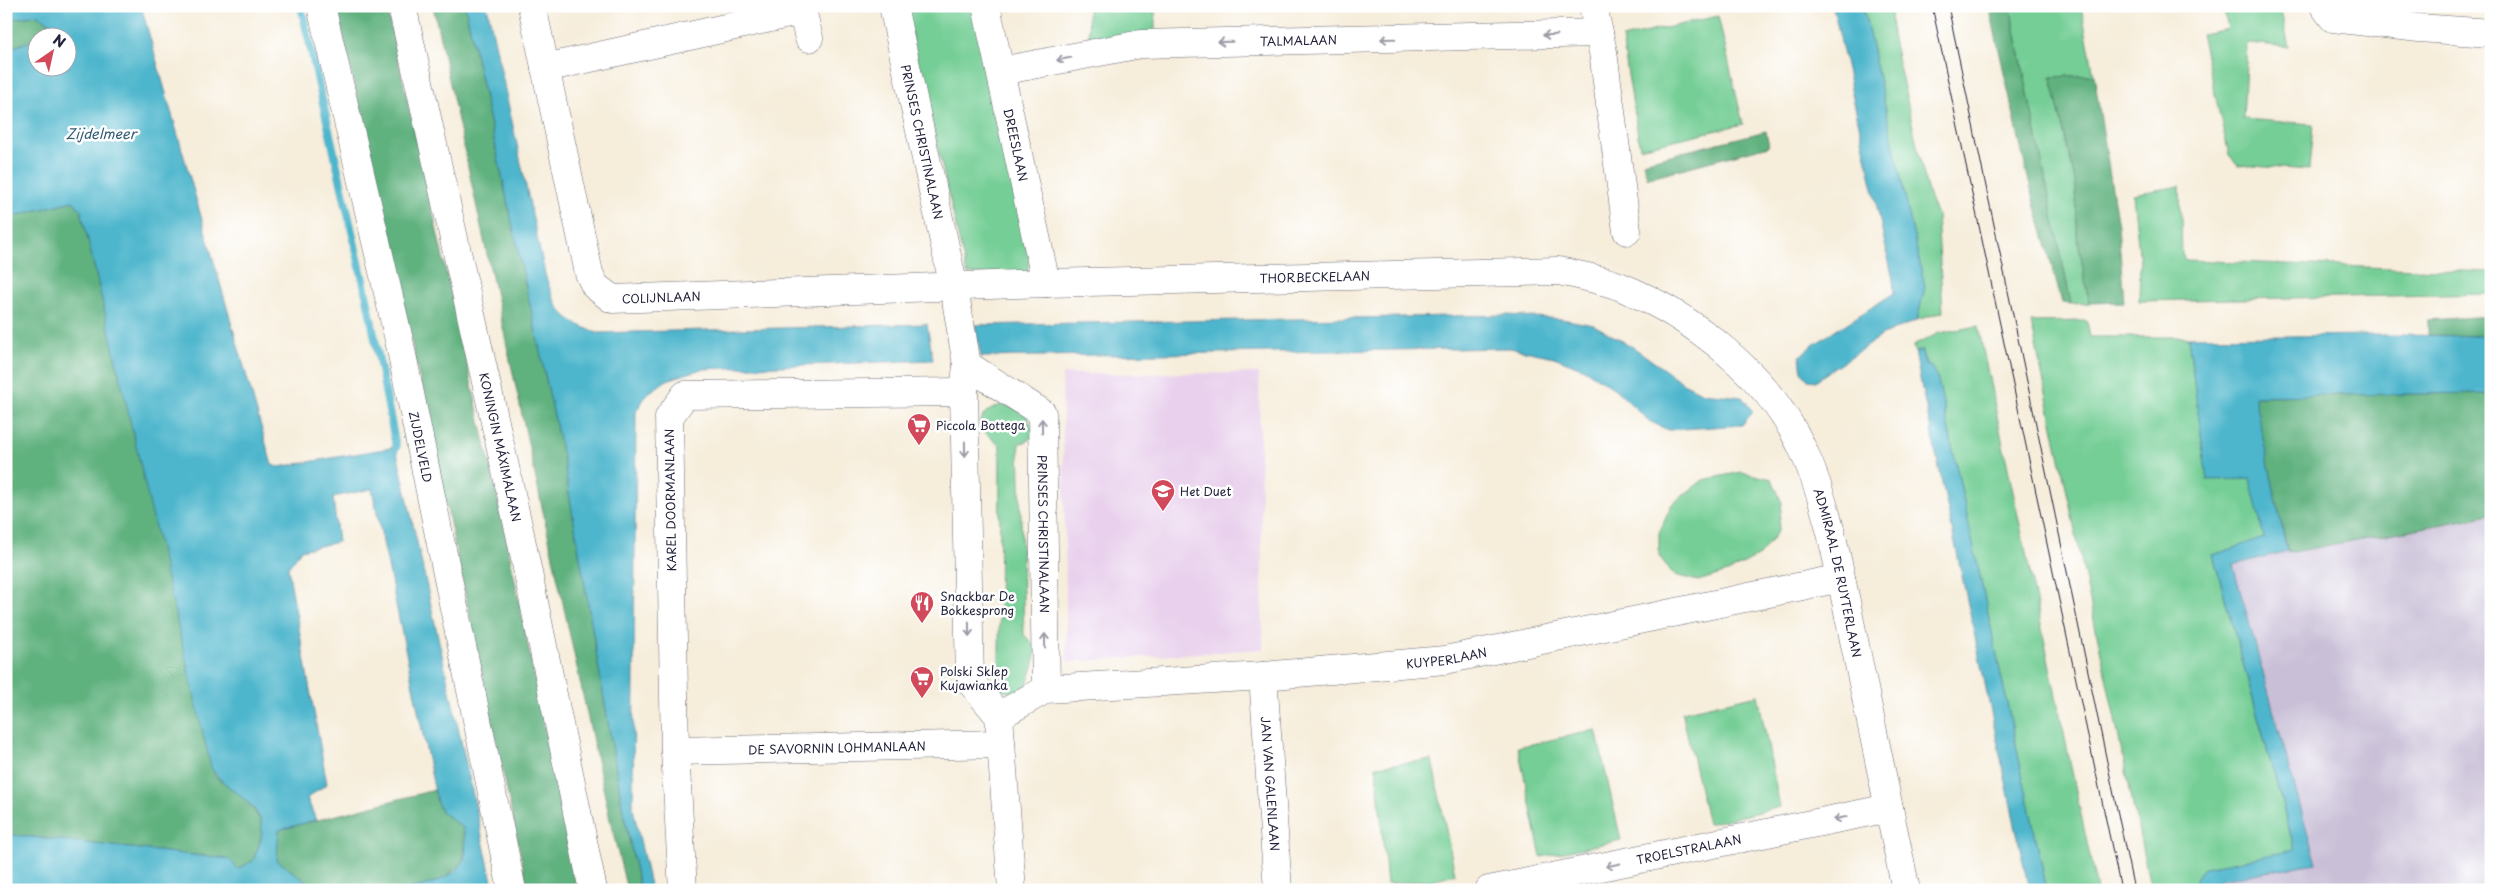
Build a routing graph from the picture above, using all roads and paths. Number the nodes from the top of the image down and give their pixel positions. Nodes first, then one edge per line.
1 (322, 6) edge
2 (402, 6) edge
3 (532, 6) edge
4 (894, 6) edge
5 (986, 6) edge
6 (1593, 6) edge
7 (2324, 6) edge
8 (802, 9) edge
9 (1599, 33) junction
10 (2491, 33) edge
11 (809, 38) dead end
12 (545, 68) junction
13 (1001, 71) junction
14 (1627, 231) dead end
15 (1046, 283) junction
16 (954, 288) junction
17 (1668, 311) joint
18 (967, 365) junction
19 (964, 392) junction
20 (1840, 578) junction
21 (1263, 676) junction
22 (1046, 689) junction
23 (999, 716) junction
24 (1001, 744) junction
25 (675, 751) junction
26 (1889, 808) junction
27 (512, 890) edge
28 (593, 890) edge
29 (683, 890) edge
30 (1012, 890) edge
31 (1278, 890) edge
32 (1489, 890) edge
33 (1906, 890) edge

1 - 27 street, ZIJDELVELD
2 - 28 street, KONINGIN MÁXIMALAAN
3 - 12 street, COLIJNLAAN
4 - 16 street, PRINSES CHRISTINALAAN
5 - 13 street, DREESLAAN
6 - 9 street
7 - 10 street
8 - 11 street
8 - 12 street
9 -> 13 street, TALMALAAN
9 - 14 street
12 - 16 street, COLIJNLAAN
13 - 15 street, DREESLAAN
15 - 16 street, THORBECKELAAN
15 - 17 street, THORBECKELAAN
16 - 18 street, PRINSES CHRISTINALAAN
17 - 20 street, ADMIRAAL DE RUYTERLAAN
18 - 19 street, PRINSES CHRISTINALAAN
22 -> 18 street, PRINSES CHRISTINALAAN
19 -> 23 street, PRINSES CHRISTINALAAN
19 - 25 street, KAREL DOORMANLAAN
20 - 21 street, KUYPERLAAN
20 - 26 street, ADMIRAAL DE RUYTERLAAN
21 - 22 street, KUYPERLAAN
21 - 31 street, JAN VAN GALENLAAN
22 - 23 street
23 - 24 street
24 - 25 street, DE SAVORNIN LOHMANLAAN
24 - 30 street
25 - 29 street, KAREL DOORMANLAAN
26 -> 32 street, TROELSTRALAAN
26 - 33 street, ADMIRAAL DE RUYTERLAAN

